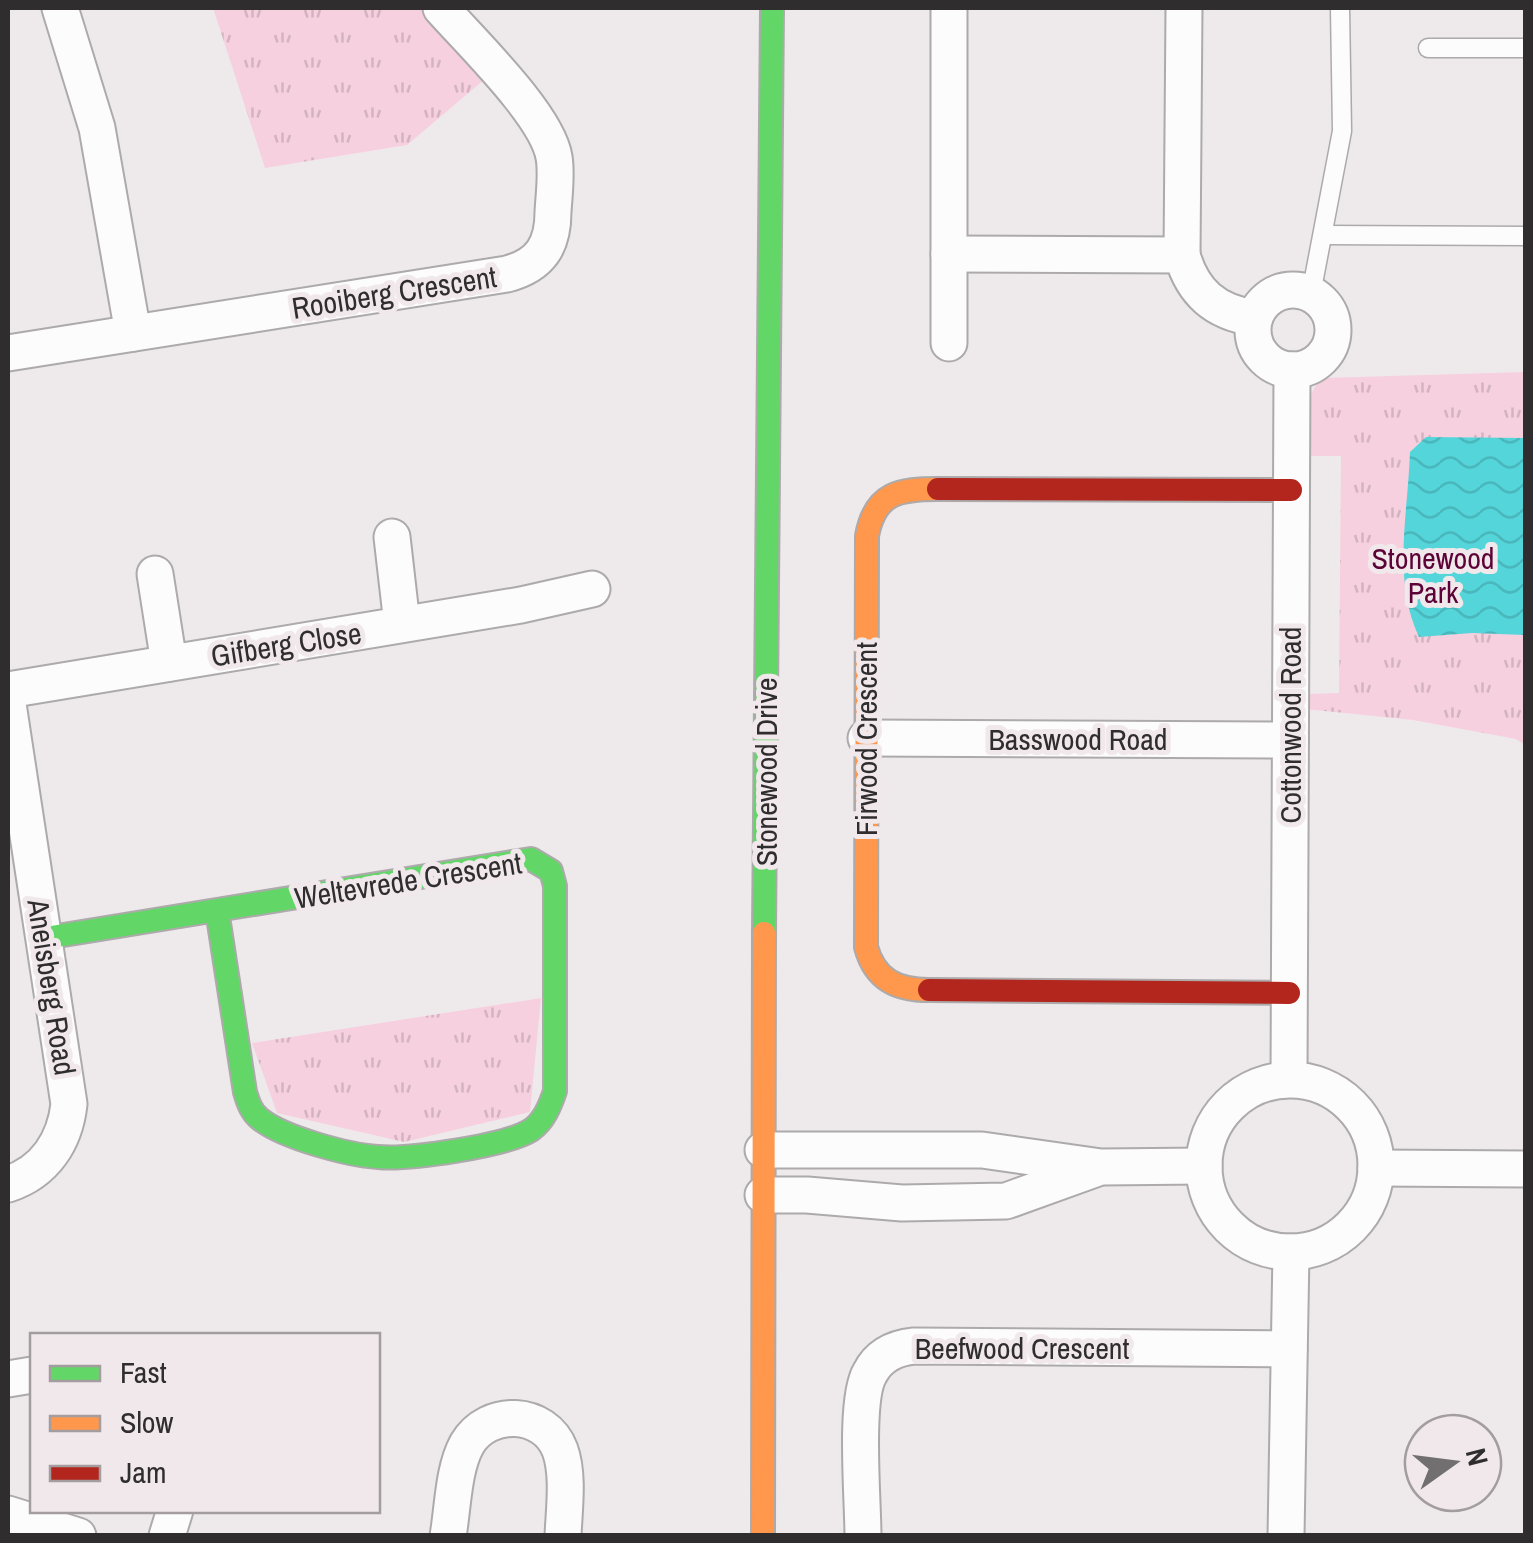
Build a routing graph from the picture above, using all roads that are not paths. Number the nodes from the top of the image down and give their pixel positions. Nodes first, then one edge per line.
1 (60, 8) edge
2 (442, 8) edge
3 (772, 8) edge
4 (949, 8) edge
5 (1184, 8) edge
6 (1340, 8) edge
7 (1428, 48) dead end
8 (1526, 48) edge
9 (1324, 236) junction
10 (1526, 236) edge
11 (949, 254) junction
12 (1182, 254) junction
13 (1312, 294) junction
14 (1254, 318) junction
15 (133, 333) junction
16 (949, 343) dead end
17 (8, 353) edge
18 (1292, 370) junction
19 (1292, 490) junction
20 (392, 537) dead end
21 (155, 574) dead end
22 (592, 589) dead end
23 (402, 624) junction
24 (169, 664) junction
25 (8, 690) edge
26 (8, 704) edge
27 (866, 738) junction
28 (1290, 740) junction
29 (218, 910) junction
30 (44, 938) junction
31 (1289, 993) junction
32 (1289, 1079) junction
33 (763, 1150) junction
34 (1204, 1166) junction
35 (1100, 1167) junction
36 (1376, 1168) junction
37 (1526, 1170) edge
38 (8, 1184) edge
39 (763, 1195) junction
40 (1291, 1252) junction
41 (1289, 1349) junction
42 (8, 1514) edge
43 (78, 1536) edge
44 (448, 1536) edge
45 (563, 1536) edge
46 (763, 1536) edge
47 (862, 1536) edge
48 (1286, 1536) edge

1 - 15 street
2 - 15 street, Rooiberg Crescent
3 - 33 street, Stonewood Drive
4 - 11 street
5 - 12 street
6 - 9 lane
7 - 8 lane
9 - 10 lane
9 - 13 lane
11 - 12 street
11 - 16 street
12 - 14 street
13 - 14 street
13 - 18 street
14 - 18 street
15 - 17 street, Rooiberg Crescent
18 - 19 street, Cottonwood Road
19 - 27 street, Firwood Crescent
19 - 28 street, Cottonwood Road
20 - 23 street, Gifberg Close
21 - 24 street, Gifberg Close
22 - 23 street, Gifberg Close
23 - 24 street, Gifberg Close
24 - 25 street, Gifberg Close
26 - 30 street, Aneisberg Road
27 - 28 street, Basswood Road
27 - 31 street, Firwood Crescent
28 - 31 street, Cottonwood Road
29 - 29 street, Weltevrede Crescent
29 - 30 street, Weltevrede Crescent
30 - 38 street, Aneisberg Road
31 - 32 street, Cottonwood Road
32 - 34 street
32 - 36 street
33 - 35 street
33 - 39 street, Stonewood Drive
34 - 35 street
34 - 40 street
35 - 39 street
36 - 37 street
36 - 40 street
39 - 46 street, Stonewood Drive
40 - 41 street
41 - 47 street, Beefwood Crescent
41 - 48 street
42 - 43 street
44 - 45 street

